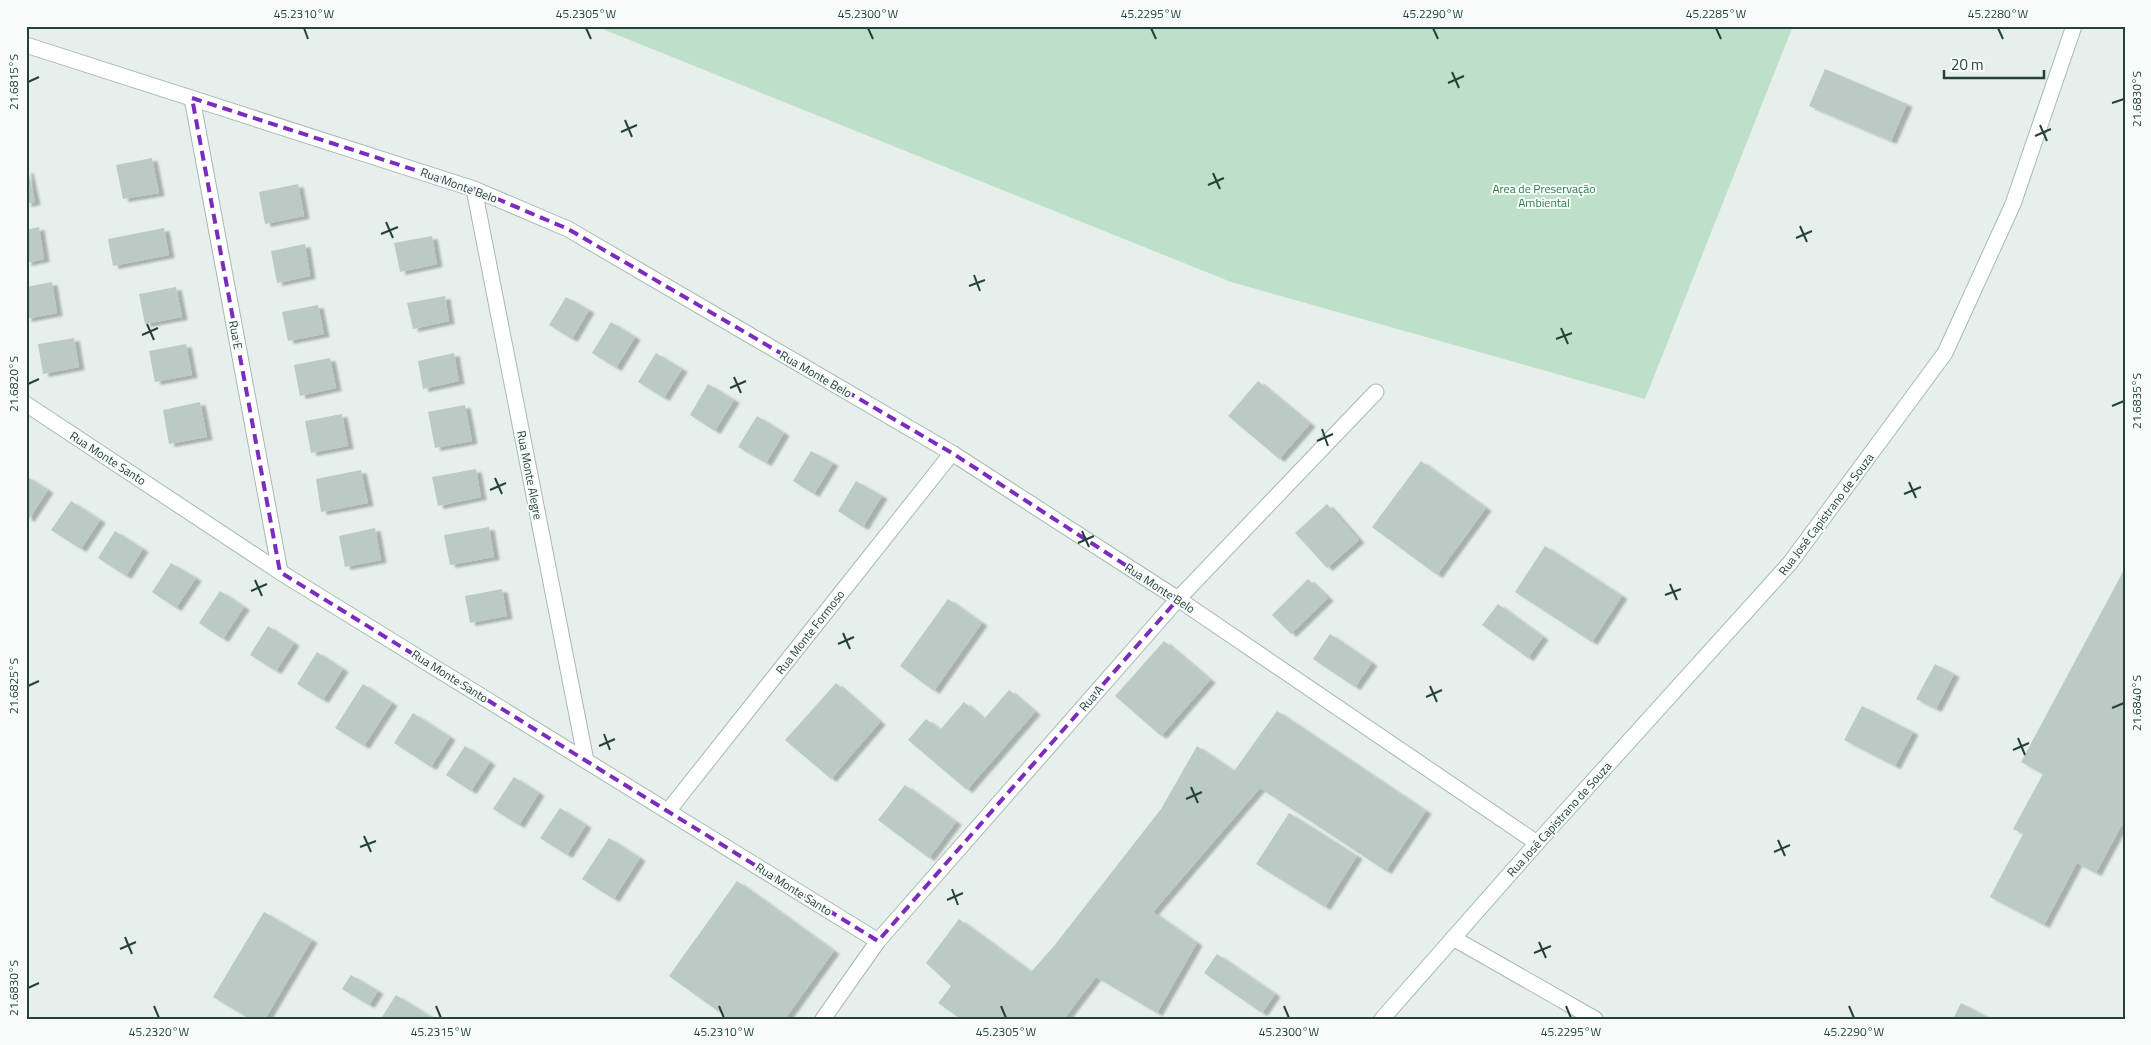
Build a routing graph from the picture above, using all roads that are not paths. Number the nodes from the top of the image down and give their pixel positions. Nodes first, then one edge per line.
1 (2074, 26) edge
2 (26, 45) edge
3 (192, 98) junction
4 (474, 189) junction
5 (1376, 392) dead end
6 (26, 404) edge
7 (952, 453) junction
8 (280, 572) junction
9 (1178, 599) junction
10 (586, 761) junction
11 (668, 811) junction
12 (1537, 843) junction
13 (1453, 938) junction
14 (878, 941) junction
15 (823, 1019) edge
16 (1382, 1019) edge
17 (1595, 1019) edge

1 - 12 street, Rua José Capistrano de Souza
2 - 3 street, Rua Monte Belo
3 - 4 street, Rua Monte Belo
3 - 8 street, Rua E
4 - 7 street, Rua Monte Belo
4 - 10 street, Rua Monte Alegre
5 - 9 street, Rua A
6 - 8 street, Rua Monte Santo
7 - 9 street, Rua Monte Belo
7 - 11 street, Rua Monte Formoso
8 - 10 street, Rua Monte Santo
9 - 12 street, Rua Monte Belo
9 - 14 street, Rua A
10 - 11 street, Rua Monte Santo
11 - 14 street, Rua Monte Santo
12 - 13 street, Rua José Capistrano de Souza
13 - 16 street, Rua José Capistrano de Souza
13 - 17 street
14 - 15 street, Rua A

